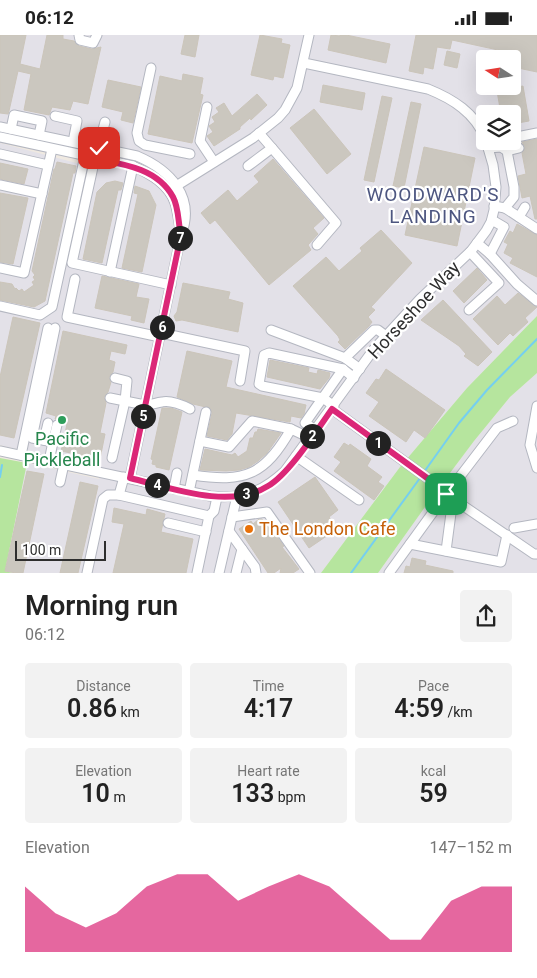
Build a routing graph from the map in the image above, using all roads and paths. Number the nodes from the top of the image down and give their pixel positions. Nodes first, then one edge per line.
1 (80, 35) edge
2 (97, 35) edge
3 (309, 35) edge
4 (304, 63) junction
5 (151, 68) dead end
6 (206, 107) dead end
7 (55, 116) dead end
8 (106, 122) dead end
9 (476, 122) edge
10 (0, 127) edge
11 (11, 129) junction
12 (259, 133) junction
13 (537, 133) edge
14 (39, 135) junction
15 (521, 136) edge
16 (0, 137) edge
17 (73, 142) junction
18 (87, 145) junction
19 (149, 146) junction
20 (99, 148) junction
21 (272, 148) junction
22 (52, 149) junction
23 (488, 150) edge
24 (505, 150) edge
25 (0, 154) edge
26 (190, 154) dead end
27 (85, 157) junction
28 (96, 159) junction
29 (146, 160) junction
30 (214, 162) junction
31 (48, 165) junction
32 (133, 166) junction
33 (248, 166) dead end
34 (0, 185) edge
35 (178, 186) junction
36 (169, 191) junction
37 (42, 194) junction
38 (494, 206) junction
39 (525, 207) dead end
40 (505, 208) junction
41 (519, 217) junction
42 (492, 220) junction
43 (537, 229) edge
44 (181, 235) junction
45 (477, 243) junction
46 (316, 245) dead end
47 (470, 252) junction
48 (490, 255) junction
49 (0, 268) edge
50 (110, 272) junction
51 (75, 279) dead end
52 (171, 285) junction
53 (537, 301) edge
54 (0, 306) edge
55 (469, 310) dead end
56 (271, 329) dead end
57 (160, 335) junction
58 (386, 336) junction
59 (345, 358) junction
60 (343, 369) junction
61 (360, 369) junction
62 (115, 378) dead end
63 (354, 378) junction
64 (240, 381) dead end
65 (110, 398) dead end
66 (323, 398) junction
67 (125, 401) junction
68 (146, 405) junction
69 (537, 406) edge
70 (333, 408) junction
71 (190, 409) dead end
72 (206, 412) dead end
73 (513, 421) dead end
74 (52, 424) dead end
75 (291, 429) junction
76 (316, 430) junction
77 (310, 438) junction
78 (49, 441) junction
79 (200, 441) junction
80 (0, 451) edge
81 (21, 455) junction
82 (296, 456) junction
83 (112, 457) dead end
84 (49, 461) junction
85 (64, 465) junction
86 (537, 467) edge
87 (177, 473) dead end
88 (193, 475) junction
89 (127, 478) junction
90 (60, 482) dead end
91 (174, 489) junction
92 (189, 492) junction
93 (449, 493) junction
94 (119, 495) junction
95 (237, 496) junction
96 (217, 497) junction
97 (359, 500) dead end
98 (209, 516) junction
99 (232, 517) junction
100 (168, 523) dead end
101 (537, 524) edge
102 (514, 528) dead end
103 (229, 531) junction
104 (206, 532) junction
105 (507, 535) junction
106 (410, 544) junction
107 (242, 549) junction
108 (446, 551) junction
109 (537, 553) edge
110 (87, 573) edge
111 (197, 573) edge
112 (220, 573) edge
113 (236, 573) edge
114 (256, 573) edge
115 (310, 573) edge
116 (389, 573) edge

1 - 2 street
3 - 4 street
4 - 9 street, Horseshoe Way
4 - 12 street
5 - 19 street
6 - 30 street
7 - 17 street
8 - 20 street
10 - 11 street
11 - 14 street
11 - 14 street
12 - 21 street
12 - 30 street
13 - 15 street
14 - 17 street
16 - 22 street
17 - 18 street
18 - 20 street
18 - 27 street
19 - 26 street
19 - 29 street
20 - 28 street
20 - 29 street
21 - 33 street
21 - 46 street
22 - 27 street
22 - 31 street
23 - 38 street, Horseshoe Way
24 - 40 street
25 - 31 street
27 - 28 street
27 - 54 street
28 - 32 street
28 - 50 street
29 - 35 street
30 - 35 street
31 - 37 street
32 - 36 street
32 - 50 street
34 - 37 street
35 - 36 street
35 - 44 street
36 - 44 street
37 - 49 street
38 - 40 street
38 - 42 street, Horseshoe Way
39 - 41 street
40 - 41 street
41 - 43 street
42 - 45 street, Horseshoe Way
42 - 48 street
44 - 52 street
45 - 47 street, Horseshoe Way
45 - 48 street
47 - 55 street
47 - 58 street, Horseshoe Way
48 - 53 street
50 - 52 street
51 - 57 street
52 - 57 street
56 - 59 street
57 - 64 street
57 - 68 street
58 - 59 street
58 - 61 street, Horseshoe Way
59 - 61 street
60 - 63 street
60 - 66 street
60 - 66 street
61 - 63 street, Horseshoe Way
62 - 67 street
63 - 70 street, Horseshoe Way
65 - 67 street
66 - 70 street
66 - 76 street
67 - 68 street
67 - 83 street
68 - 71 street
68 - 89 street
69 - 86 street
70 - 76 street, Horseshoe Way
70 - 93 street
72 - 79 street
73 - 93 street
74 - 78 street
75 - 77 street
75 - 79 street
75 - 88 street
76 - 77 street, Horseshoe Way
77 - 82 street, Horseshoe Way
78 - 81 street
78 - 84 street
79 - 88 street
80 - 81 street, Horseshoe Way
81 - 84 street, Horseshoe Way
82 - 95 street, Horseshoe Way
82 - 97 street
84 - 85 street, Horseshoe Way
85 - 89 street, Horseshoe Way
85 - 90 street
87 - 91 street
88 - 92 street
89 - 91 street, Horseshoe Way
89 - 94 street
91 - 92 street, Horseshoe Way
92 - 96 street, Horseshoe Way
93 - 105 street
93 - 106 street
93 - 108 street
94 - 98 street
94 - 110 street
95 - 96 street, Horseshoe Way
95 - 99 street
96 - 98 street
98 - 104 street
99 - 103 street
99 - 115 street
100 - 104 street
101 - 102 street
103 - 107 street
103 - 112 street
104 - 111 street
105 - 108 street
105 - 109 street
106 - 108 street
106 - 116 street
107 - 113 street
107 - 114 street

